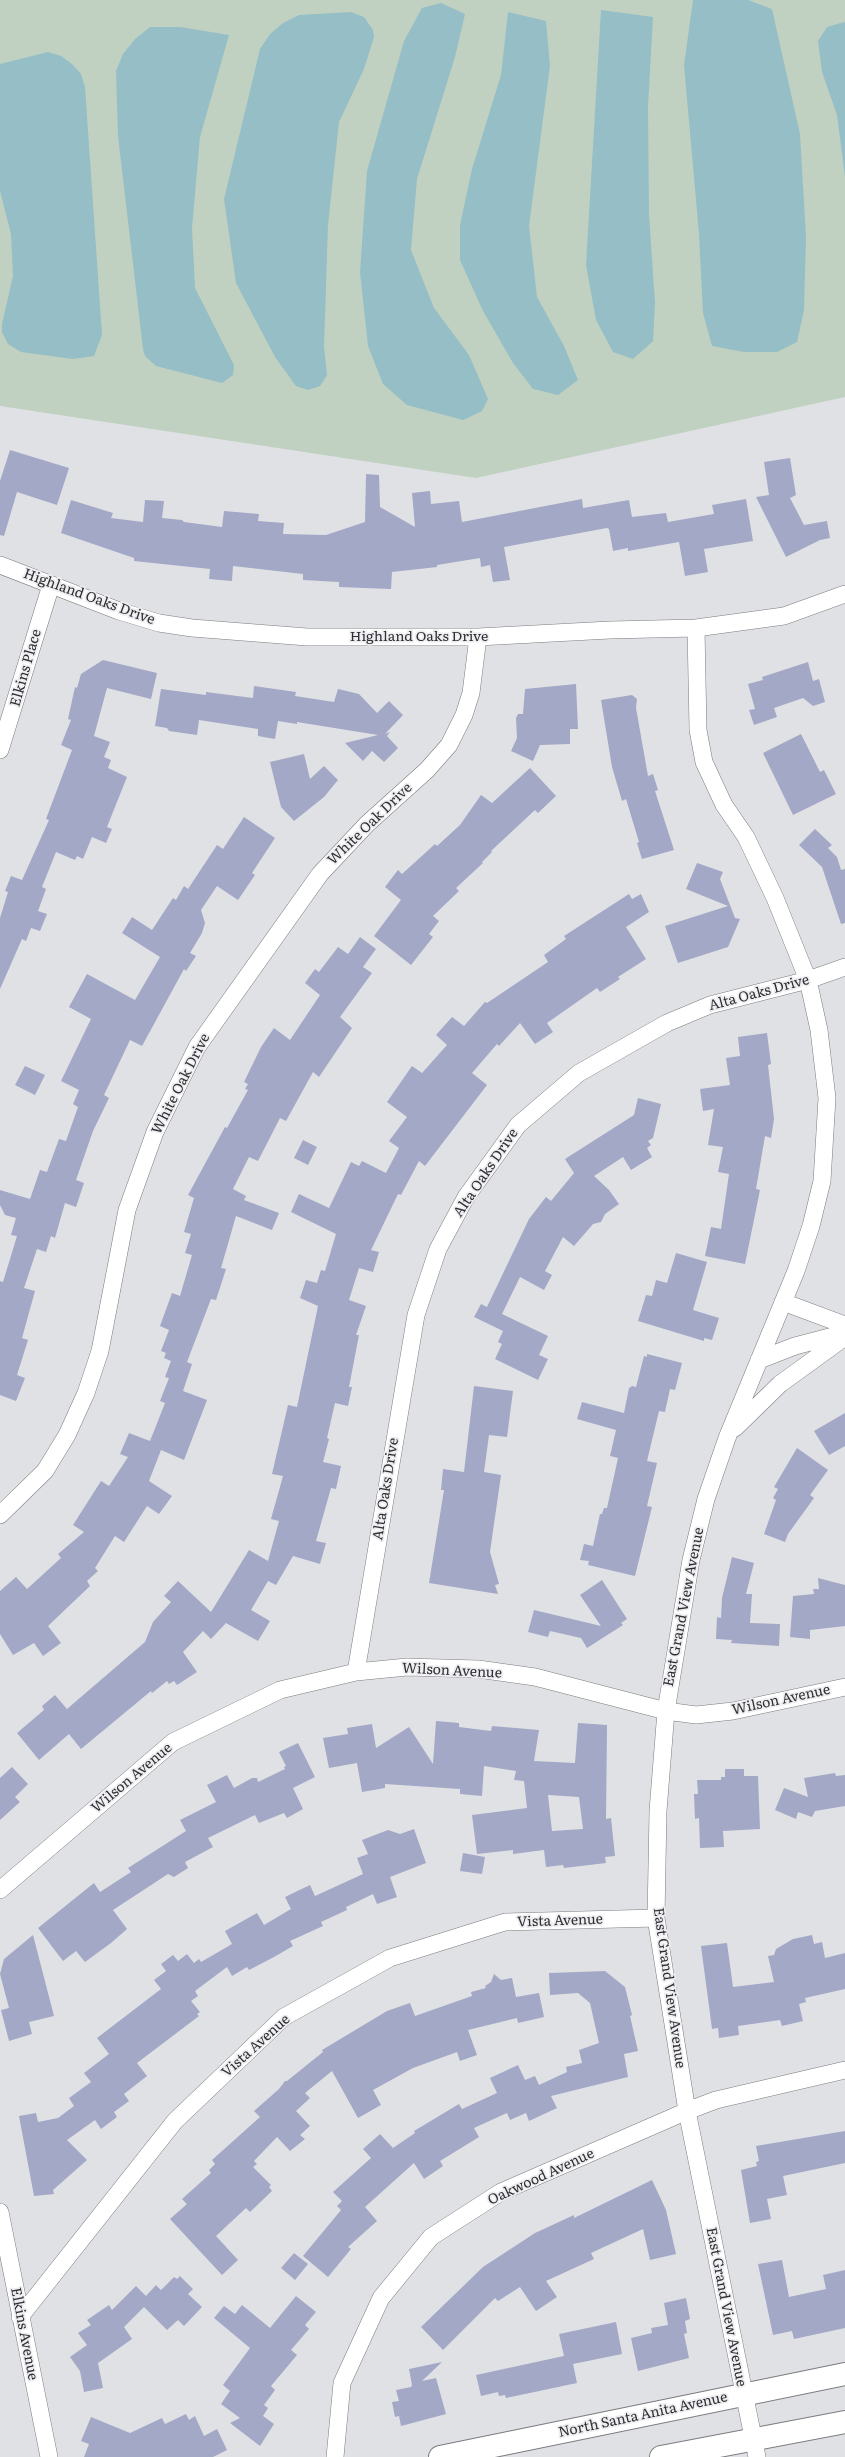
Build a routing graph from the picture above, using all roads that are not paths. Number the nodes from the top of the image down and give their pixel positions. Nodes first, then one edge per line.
1 (0, 564) edge
2 (51, 585) junction
3 (845, 594) edge
4 (696, 628) junction
5 (478, 637) junction
6 (0, 750) edge
7 (845, 968) edge
8 (808, 980) junction
9 (783, 1302) junction
10 (845, 1325) edge
11 (845, 1333) edge
12 (845, 1337) edge
13 (759, 1360) junction
14 (727, 1438) junction
15 (0, 1515) edge
16 (356, 1672) junction
17 (845, 1687) edge
18 (666, 1711) junction
19 (0, 1890) edge
20 (656, 1918) junction
21 (845, 2070) edge
22 (687, 2111) junction
23 (0, 2212) edge
24 (3, 2241) edge
25 (20, 2317) junction
26 (845, 2374) edge
27 (744, 2394) junction
28 (845, 2422) edge
29 (754, 2449) edge
30 (50, 2457) edge
31 (334, 2457) edge
32 (440, 2457) edge
33 (661, 2457) edge

1 - 2 street, Highland Oaks Drive
2 - 5 street, Highland Oaks Drive
2 - 6 street, Elkins Place
3 - 4 street, Highland Oaks Drive
4 - 5 street, Highland Oaks Drive
4 - 8 street, East Grand View Avenue
5 - 15 street, White Oak Drive
7 - 8 street, Alta Oaks Drive
8 - 9 street, East Grand View Avenue
8 - 16 street, Alta Oaks Drive
9 - 10 street
9 - 13 street, East Grand View Avenue
11 - 13 street
12 - 14 street
13 - 14 street, East Grand View Avenue
14 - 18 street, East Grand View Avenue
16 - 18 street, Wilson Avenue
16 - 19 street, Wilson Avenue
17 - 18 street, Wilson Avenue
18 - 20 street, East Grand View Avenue
20 - 22 street, East Grand View Avenue
20 - 25 street, Vista Avenue
21 - 22 street, Oakwood Avenue
22 - 27 street, East Grand View Avenue
22 - 31 street, Oakwood Avenue
23 - 24 street, Elkins Avenue
24 - 25 street, Elkins Avenue
25 - 30 street, Elkins Avenue
26 - 27 street, North Santa Anita Avenue
27 - 29 street, East Grand View Avenue
27 - 32 street, North Santa Anita Avenue
28 - 29 street
29 - 33 street

